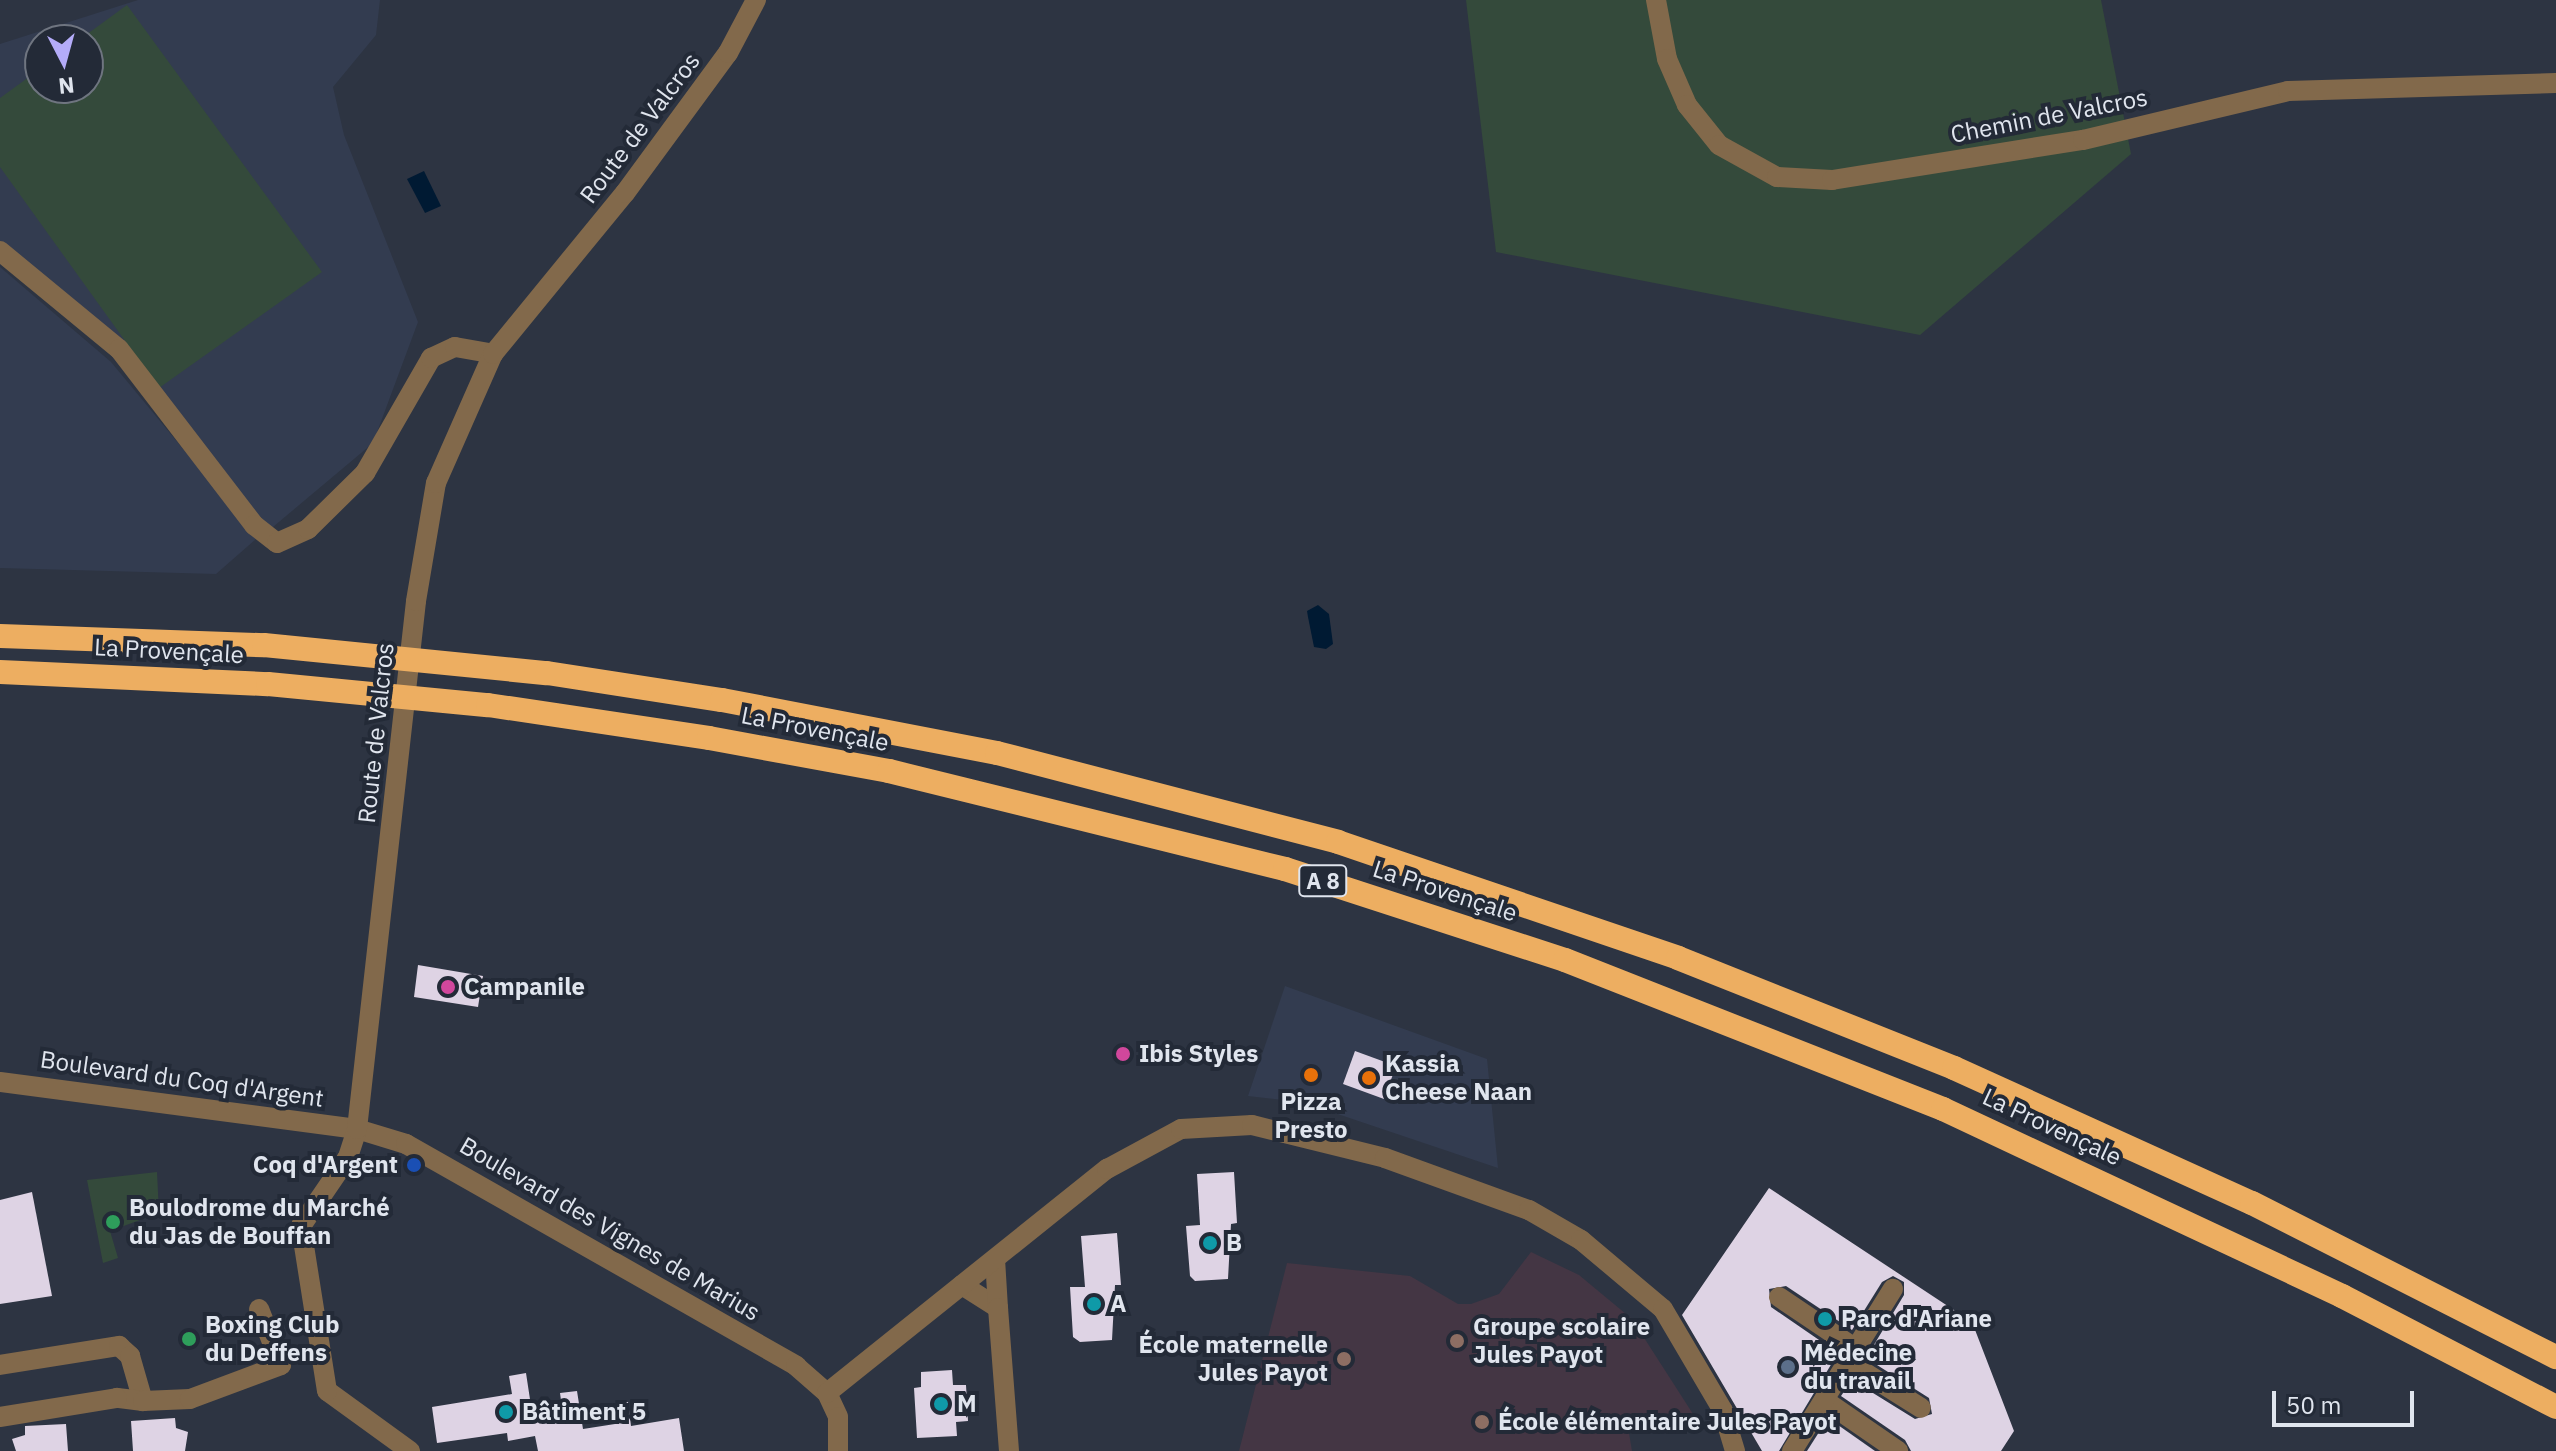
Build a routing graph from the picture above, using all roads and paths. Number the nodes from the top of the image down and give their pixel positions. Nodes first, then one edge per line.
1 (756, 0) edge
2 (1656, 0) edge
3 (2556, 83) edge
4 (0, 251) edge
5 (493, 354) junction
6 (0, 636) edge
7 (0, 672) edge
8 (0, 1082) edge
9 (357, 1129) junction
10 (995, 1259) junction
11 (962, 1285) junction
12 (1893, 1289) dead end
13 (1779, 1297) dead end
14 (998, 1308) junction
15 (259, 1309) dead end
16 (1852, 1355) junction
17 (2556, 1357) edge
18 (0, 1365) edge
19 (827, 1393) junction
20 (1824, 1400) junction
21 (143, 1401) junction
22 (2556, 1407) edge
23 (1921, 1408) dead end
24 (0, 1417) edge
25 (1900, 1450) edge
26 (410, 1451) edge
27 (838, 1451) edge
28 (1009, 1451) edge
29 (1735, 1451) edge
30 (1792, 1451) edge

1 - 5 street, Route de Valcros
2 - 3 street, Chemin de Valcros
4 - 5 street
5 - 9 street, Route de Valcros
6 - 17 highway, La Provençale / A 8
7 - 22 highway, La Provençale / A 8
8 - 9 street, Boulevard du Coq d'Argent
9 - 19 street, Boulevard des Vignes de Marius
9 - 26 street, Route de Valcros
10 - 11 street
10 - 14 street
10 - 29 street
11 - 14 street
11 - 19 street
12 - 16 street
13 - 16 street
14 - 28 street
15 - 21 street
16 - 20 street
16 - 23 street
18 - 21 street
19 - 27 street
20 - 25 street
20 - 30 street
21 - 24 street

